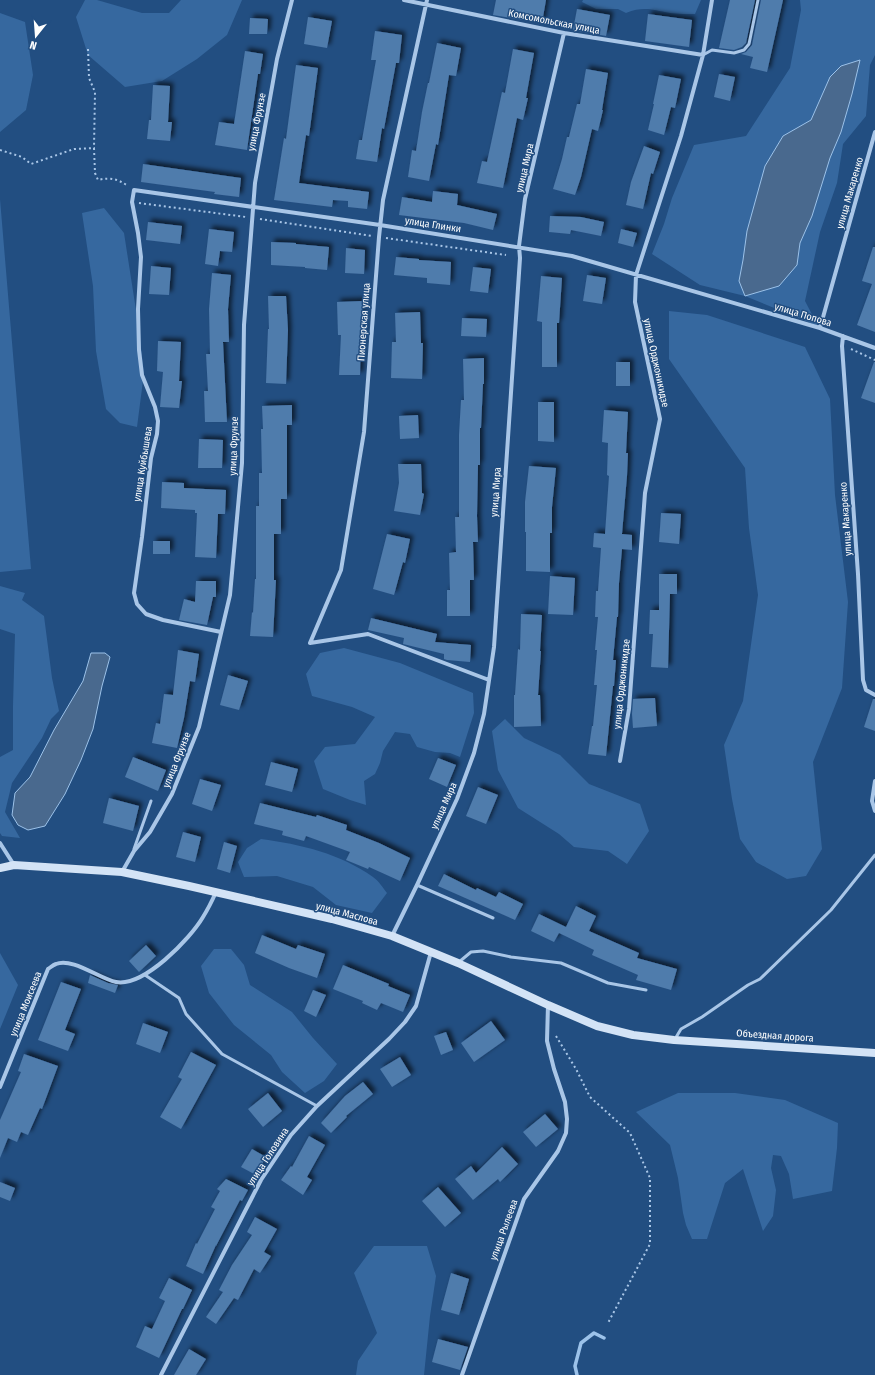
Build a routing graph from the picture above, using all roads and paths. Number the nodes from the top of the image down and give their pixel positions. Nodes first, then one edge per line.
1 (292, 0) edge
2 (404, 0) edge
3 (712, 0) edge
4 (758, 0) edge
5 (426, 2) edge
6 (564, 34) junction
7 (88, 49) dead end
8 (702, 56) junction
9 (875, 132) edge
10 (94, 148) junction
11 (0, 150) edge
12 (134, 190) junction
13 (132, 202) junction
14 (253, 206) junction
15 (253, 218) junction
16 (380, 225) junction
17 (379, 237) junction
18 (518, 246) junction
19 (506, 255) dead end
20 (636, 275) junction
21 (726, 300) joint
22 (820, 328) junction
23 (843, 336) junction
24 (842, 346) junction
25 (875, 348) edge
26 (875, 360) edge
27 (221, 632) junction
28 (489, 680) junction
29 (875, 695) edge
30 (620, 761) dead end
31 (875, 781) edge
32 (151, 801) dead end
33 (875, 811) edge
34 (0, 843) edge
35 (134, 851) junction
36 (875, 855) edge
37 (14, 865) junction
38 (0, 868) edge
39 (122, 872) junction
40 (417, 885) junction
41 (216, 892) junction
42 (493, 918) dead end
43 (392, 936) junction
44 (431, 952) junction
45 (458, 963) junction
46 (145, 975) junction
47 (646, 990) dead end
48 (548, 1005) junction
49 (548, 1023) junction
50 (674, 1040) junction
51 (875, 1053) edge
52 (0, 1087) edge
53 (317, 1106) junction
54 (608, 1323) dead end
55 (161, 1375) edge
56 (462, 1375) edge

1 - 14 street, улица Фрунзе
2 - 5 street, Комсомольская улица
3 - 8 street, улица Орджоникидзе
4 - 8 lane
5 - 6 street, Комсомольская улица
5 - 16 street, Пионерская улица
6 - 8 street, Комсомольская улица
6 - 18 street, улица Мира
7 - 10 path
8 - 20 street, улица Орджоникидзе
9 - 22 street, улица Макаренко
10 - 11 path
10 - 12 path
12 - 13 street, улица Куйбышева
12 - 14 street, улица Глинки
13 - 15 path
13 - 27 street, улица Куйбышева
14 - 15 street, улица Фрунзе
14 - 16 street, улица Глинки
15 - 17 path
15 - 27 street, улица Фрунзе
16 - 17 street, Пионерская улица
16 - 18 street, улица Глинки
17 - 19 path
17 - 28 street, Пионерская улица
18 - 20 street, улица Глинки
18 - 28 street, улица Мира
20 - 21 street, улица Глинки
20 - 30 street, улица Орджоникидзе
21 - 22 street, улица Попова
22 - 23 street, улица Попова
23 - 24 street, улица Макаренко
23 - 25 street, улица Попова
24 - 26 path
24 - 29 street, улица Макаренко
27 - 35 street, улица Фрунзе
28 - 40 street, улица Мира
31 - 33 street
32 - 35 lane
34 - 37 street
35 - 39 street, улица Фрунзе
36 - 50 lane
37 - 38 main road, улица Маслова
37 - 39 main road, улица Маслова
39 - 41 main road, улица Маслова
40 - 42 lane
40 - 43 street, улица Мира
41 - 43 main road, улица Маслова
41 - 46 street, улица Моисеева
43 - 44 main road, улица Маслова
44 - 45 main road, улица Маслова
44 - 53 street, улица Головина
45 - 47 lane
45 - 48 main road, улица Маслова
46 - 52 street, улица Моисеева
46 - 53 lane
48 - 49 street, улица Рылеева
48 - 50 main road, улица Маслова
49 - 54 path
49 - 56 street, улица Рылеева
50 - 51 main road, Объездная дорога
53 - 55 street, улица Головина

